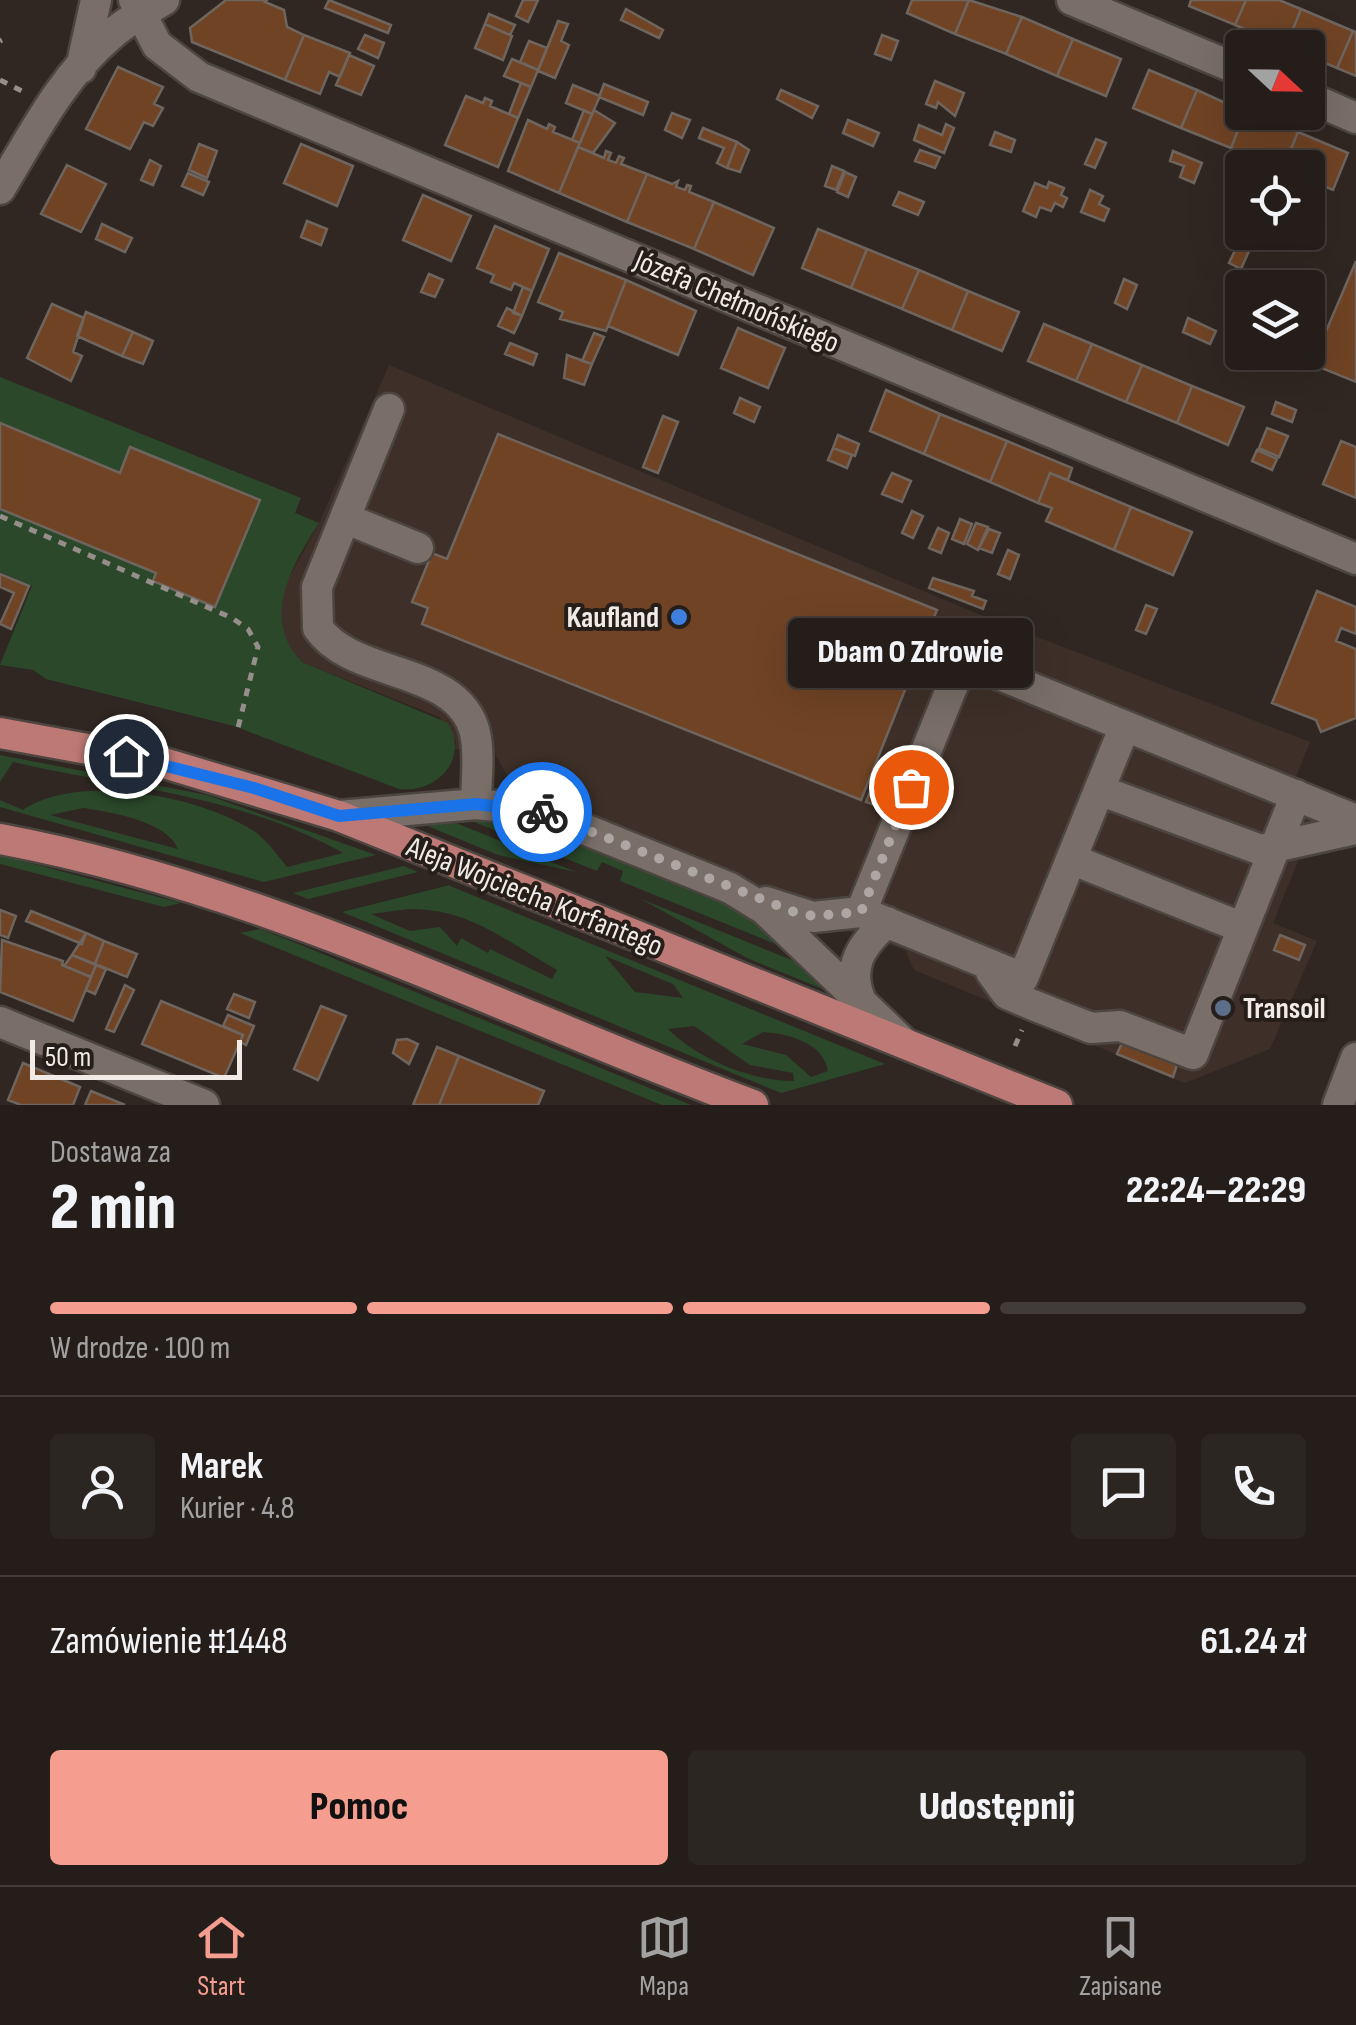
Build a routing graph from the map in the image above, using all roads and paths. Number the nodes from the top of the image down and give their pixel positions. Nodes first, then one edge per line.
1 (96, 0) edge
2 (1072, 0) edge
3 (146, 5) edge
4 (1225, 63) edge
5 (81, 68) junction
6 (0, 80) edge
7 (22, 91) dead end
8 (1325, 105) edge
9 (1356, 118) edge
10 (0, 189) edge
11 (390, 409) dead end
12 (0, 516) edge
13 (347, 519) junction
14 (418, 548) dead end
15 (1356, 559) edge
16 (1125, 726) junction
17 (237, 732) dead end
18 (0, 733) edge
19 (1099, 790) junction
20 (1296, 796) junction
21 (476, 804) junction
22 (339, 816) junction
23 (1356, 820) edge
24 (1356, 829) edge
25 (0, 839) edge
26 (1275, 848) junction
27 (1082, 863) junction
28 (730, 888) junction
29 (874, 917) junction
30 (1242, 928) junction
31 (984, 962) junction
32 (860, 1002) junction
33 (0, 1022) edge
34 (904, 1043) junction
35 (1356, 1058) edge
36 (698, 1084) junction
37 (204, 1105) edge
38 (732, 1105) edge
39 (753, 1105) edge
40 (1057, 1105) edge
41 (1338, 1105) edge

1 - 5 street
2 - 4 street
3 - 5 street
3 - 15 street, Józefa Chełmońskiego
5 - 10 street
6 - 7 path
8 - 9 street
11 - 13 street
12 - 17 path
13 - 14 street
13 - 21 street
16 - 19 street
16 - 20 street
16 - 29 street
18 - 22 main road, Aleja Wojciecha Korfantego
19 - 26 street
19 - 27 street
20 - 23 street
20 - 26 street
21 - 22 street
21 - 28 street
22 - 34 main road, Aleja Wojciecha Korfantego
24 - 26 street
25 - 36 main road
26 - 30 street
27 - 30 street
27 - 31 street
28 - 29 street
28 - 32 street
29 - 31 street
29 - 32 street
30 - 31 street
32 - 34 street
33 - 37 street
34 - 40 main road, Aleja Wojciecha Korfantego
35 - 41 street
36 - 38 street
36 - 39 main road

